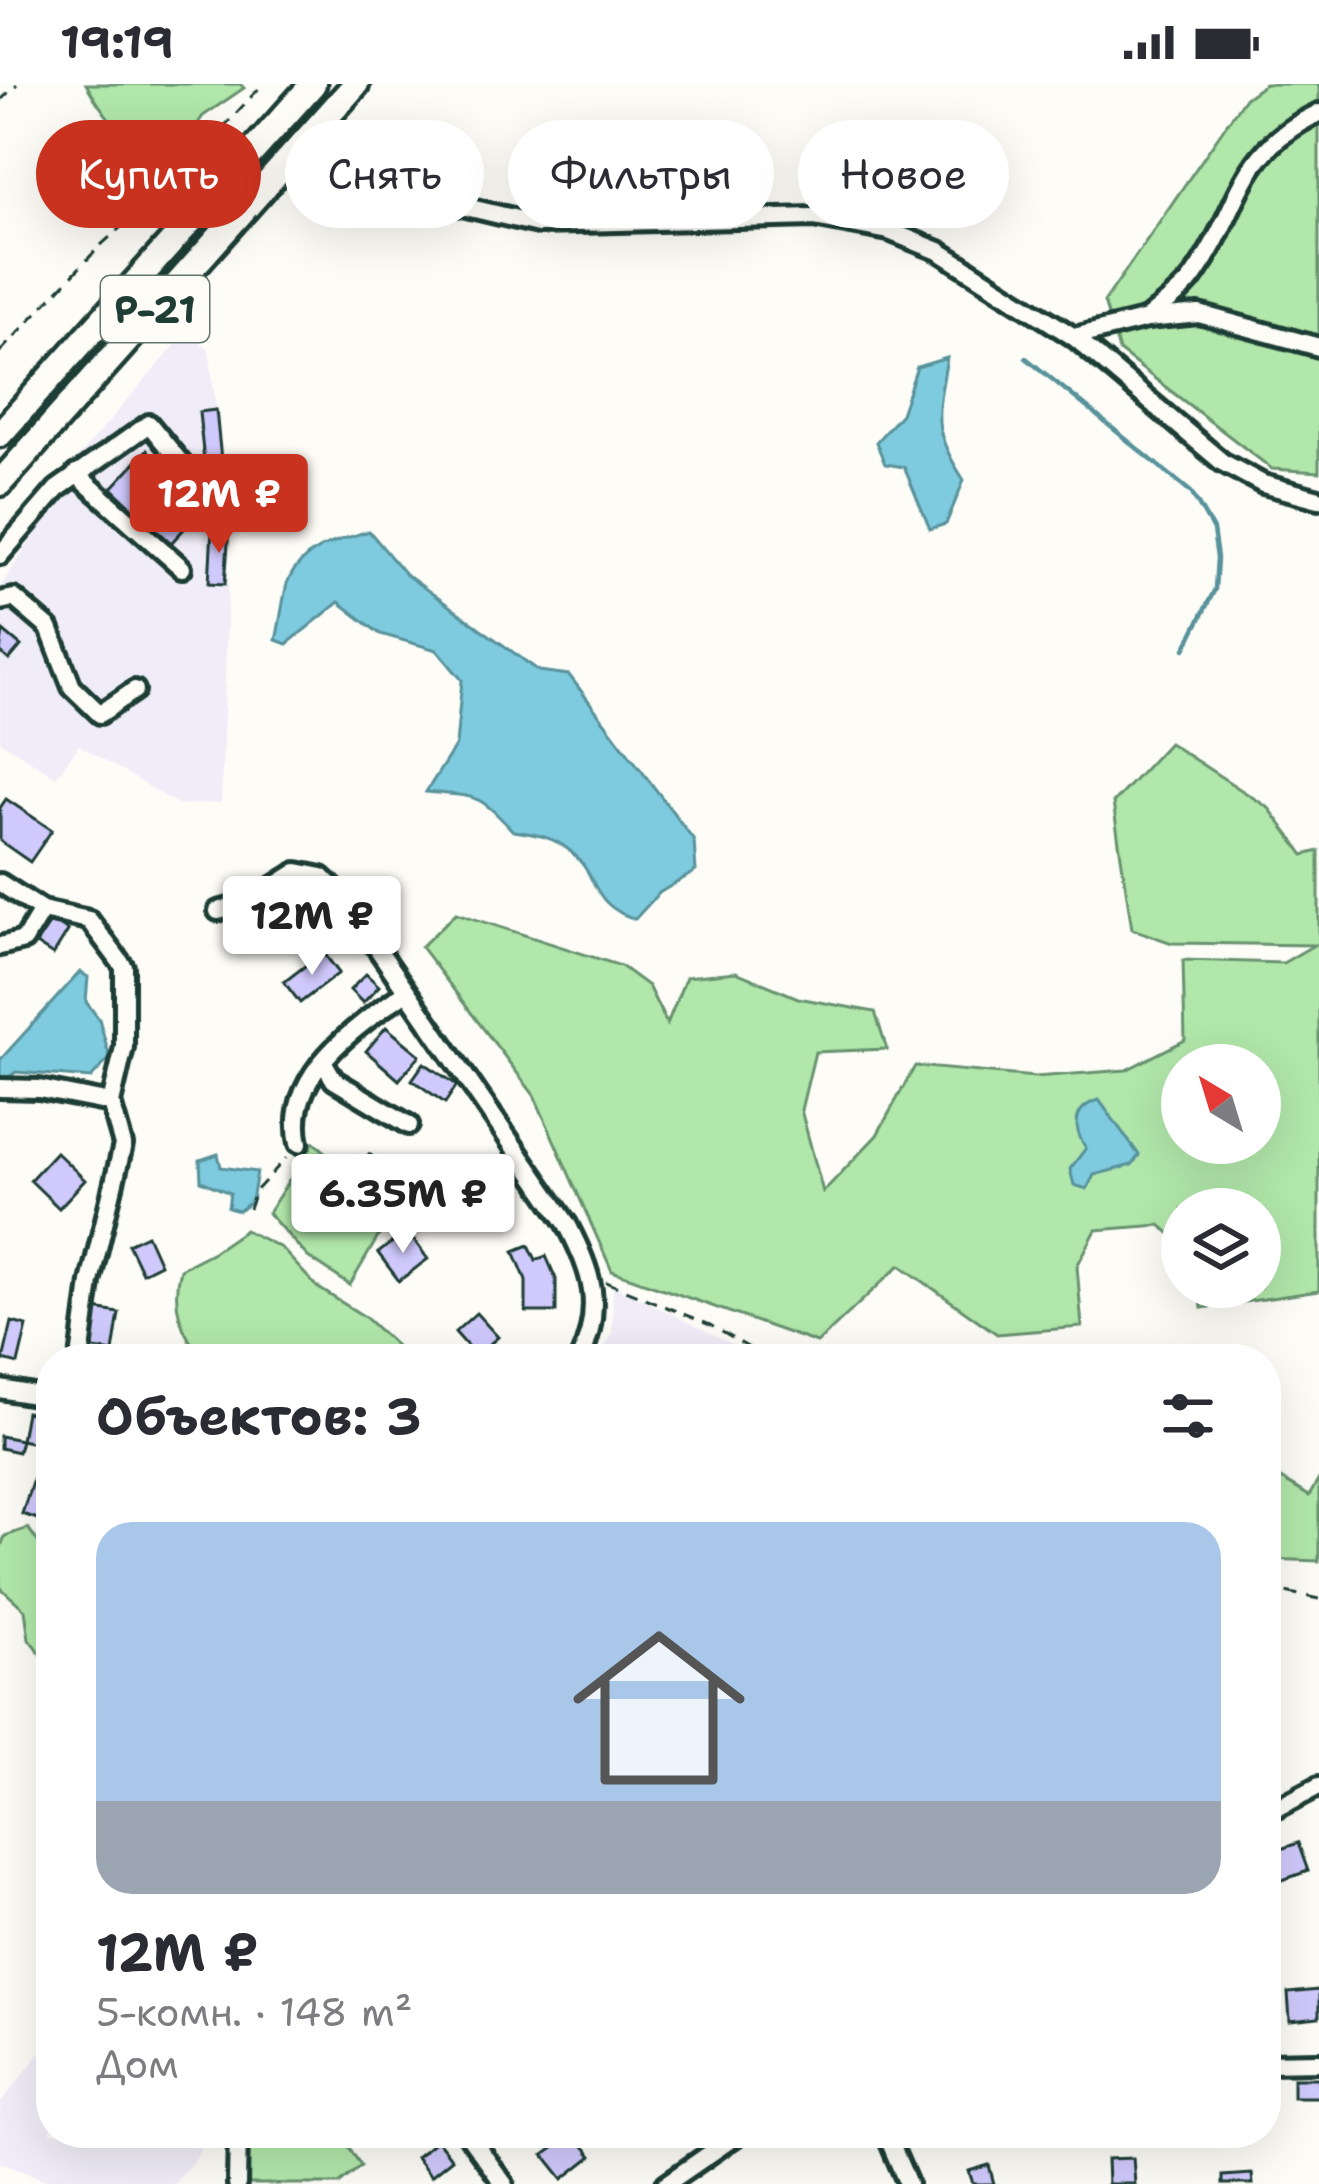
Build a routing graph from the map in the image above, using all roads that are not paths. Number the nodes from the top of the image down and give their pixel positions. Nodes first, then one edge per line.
1 (314, 84) edge
2 (356, 84) edge
3 (1319, 113) edge
4 (324, 120) edge
5 (285, 163) edge
6 (484, 211) edge
7 (1147, 319) junction
8 (1074, 337) junction
9 (1319, 347) edge
10 (44, 385) junction
11 (0, 420) edge
12 (0, 434) edge
13 (76, 475) junction
14 (0, 484) edge
15 (199, 484) dead end
16 (1319, 499) edge
17 (0, 555) edge
18 (182, 568) dead end
19 (0, 601) edge
20 (135, 690) dead end
21 (0, 883) edge
22 (42, 910) junction
23 (218, 910) dead end
24 (0, 946) edge
25 (406, 992) junction
26 (323, 1061) junction
27 (0, 1088) edge
28 (111, 1103) junction
29 (409, 1125) dead end
30 (299, 1143) road end
31 (82, 1344) edge
32 (587, 1344) edge
33 (0, 1389) edge
34 (36, 1395) edge
35 (1319, 1786) edge
36 (1281, 1806) edge
37 (1319, 2062) edge
38 (1281, 2063) edge
39 (238, 2148) edge
40 (478, 2148) edge
41 (718, 2148) edge
42 (892, 2148) edge
43 (237, 2184) edge
44 (504, 2184) edge
45 (666, 2184) edge
46 (908, 2184) edge

1 - 10 highway, Р-21
2 - 4 highway, Р-21
3 - 7 street
5 - 14 highway, Р-21
6 - 8 street
7 - 8 street
7 - 9 street
8 - 16 street
10 - 11 street
10 - 12 highway, Р-21
13 - 15 street
13 - 17 street
13 - 18 street
19 - 20 street
21 - 22 street
22 - 24 street
22 - 28 street
23 - 25 street
25 - 26 street
25 - 32 street
26 - 29 street
26 - 30 street
27 - 28 street
28 - 31 street
33 - 34 street
35 - 36 street
37 - 38 street
39 - 43 street
40 - 44 street
41 - 45 street
42 - 46 street

